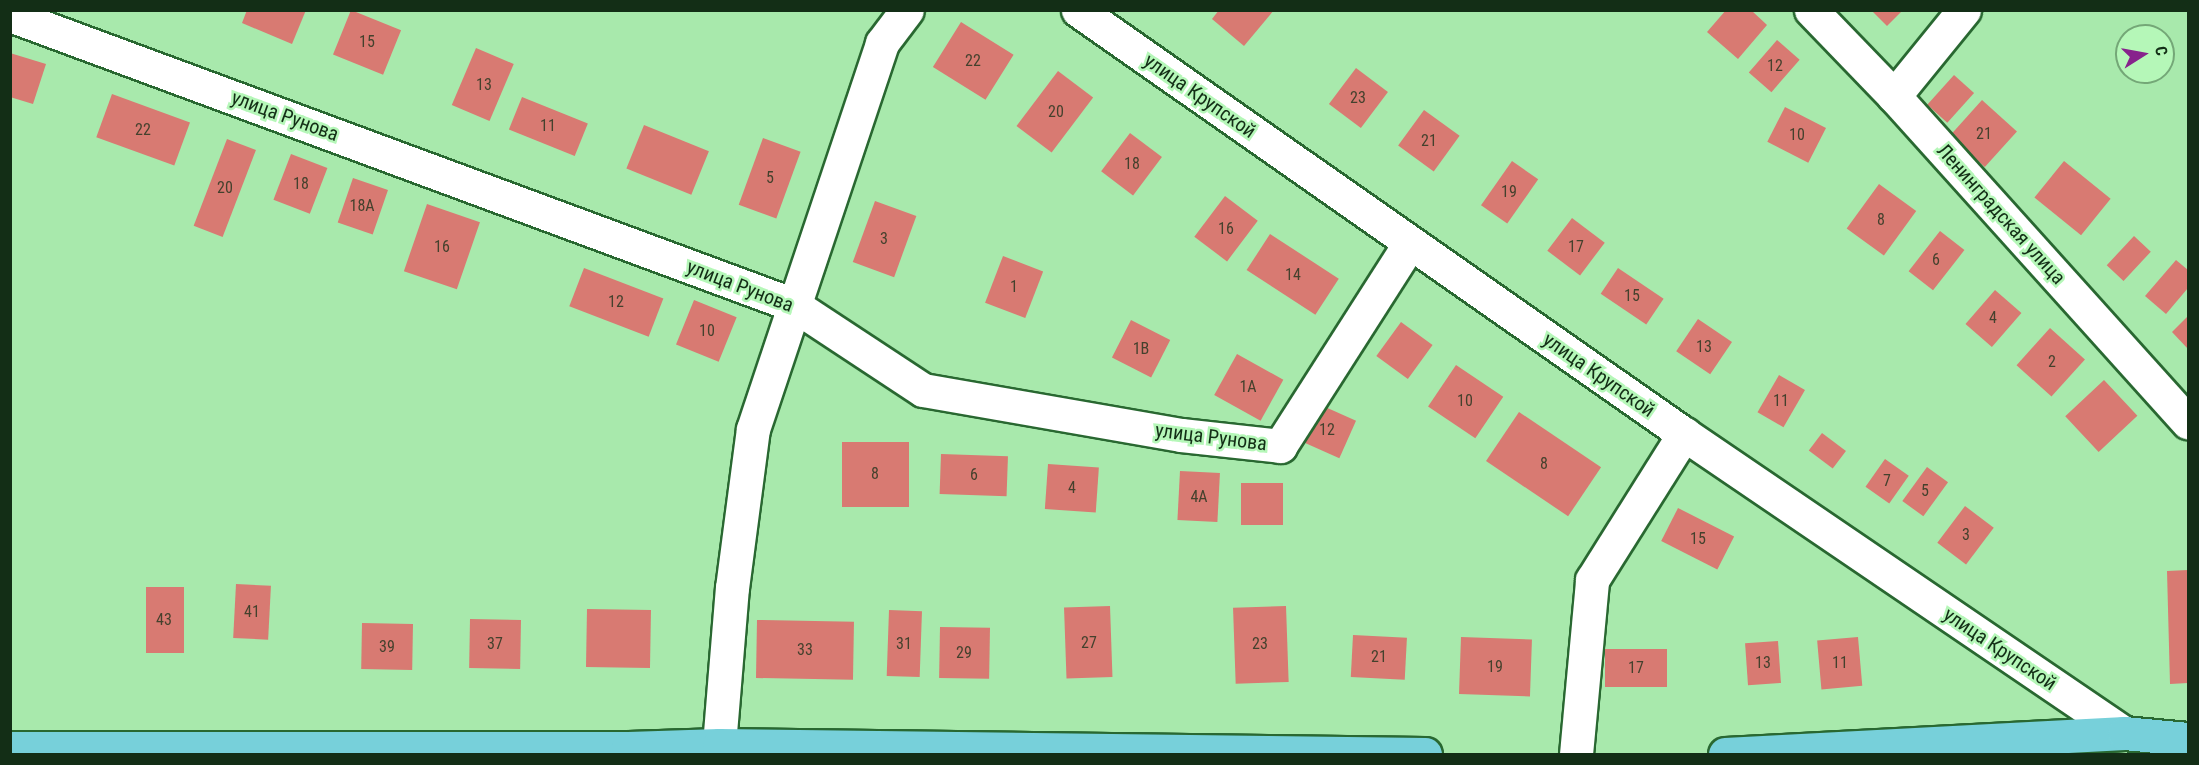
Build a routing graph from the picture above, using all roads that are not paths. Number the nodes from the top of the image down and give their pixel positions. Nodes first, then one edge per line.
1 (907, 10) edge
2 (1078, 10) edge
3 (1811, 10) edge
4 (1964, 10) edge
5 (10, 15) edge
6 (1894, 96) junction
7 (1410, 243) junction
8 (794, 305) junction
9 (2188, 422) edge
10 (1684, 434) junction
11 (2124, 733) junction
12 (2188, 739) edge
13 (718, 745) junction
14 (2084, 745) edge
15 (10, 748) edge
16 (628, 751) edge
17 (1425, 754) edge
18 (1576, 754) edge
19 (1725, 754) edge

1 - 8 street
2 - 7 street, улица Крупской
3 - 6 street, Ленинградская улица
4 - 6 street
5 - 8 street, улица Рунова
6 - 9 street, Ленинградская улица
7 - 8 street, улица Рунова
7 - 10 street, улица Крупской
8 - 13 street
10 - 11 street, улица Крупской
10 - 18 street
11 - 12 main road
11 - 14 main road
13 - 16 main road
13 - 17 main road
14 - 19 main road
15 - 16 main road

